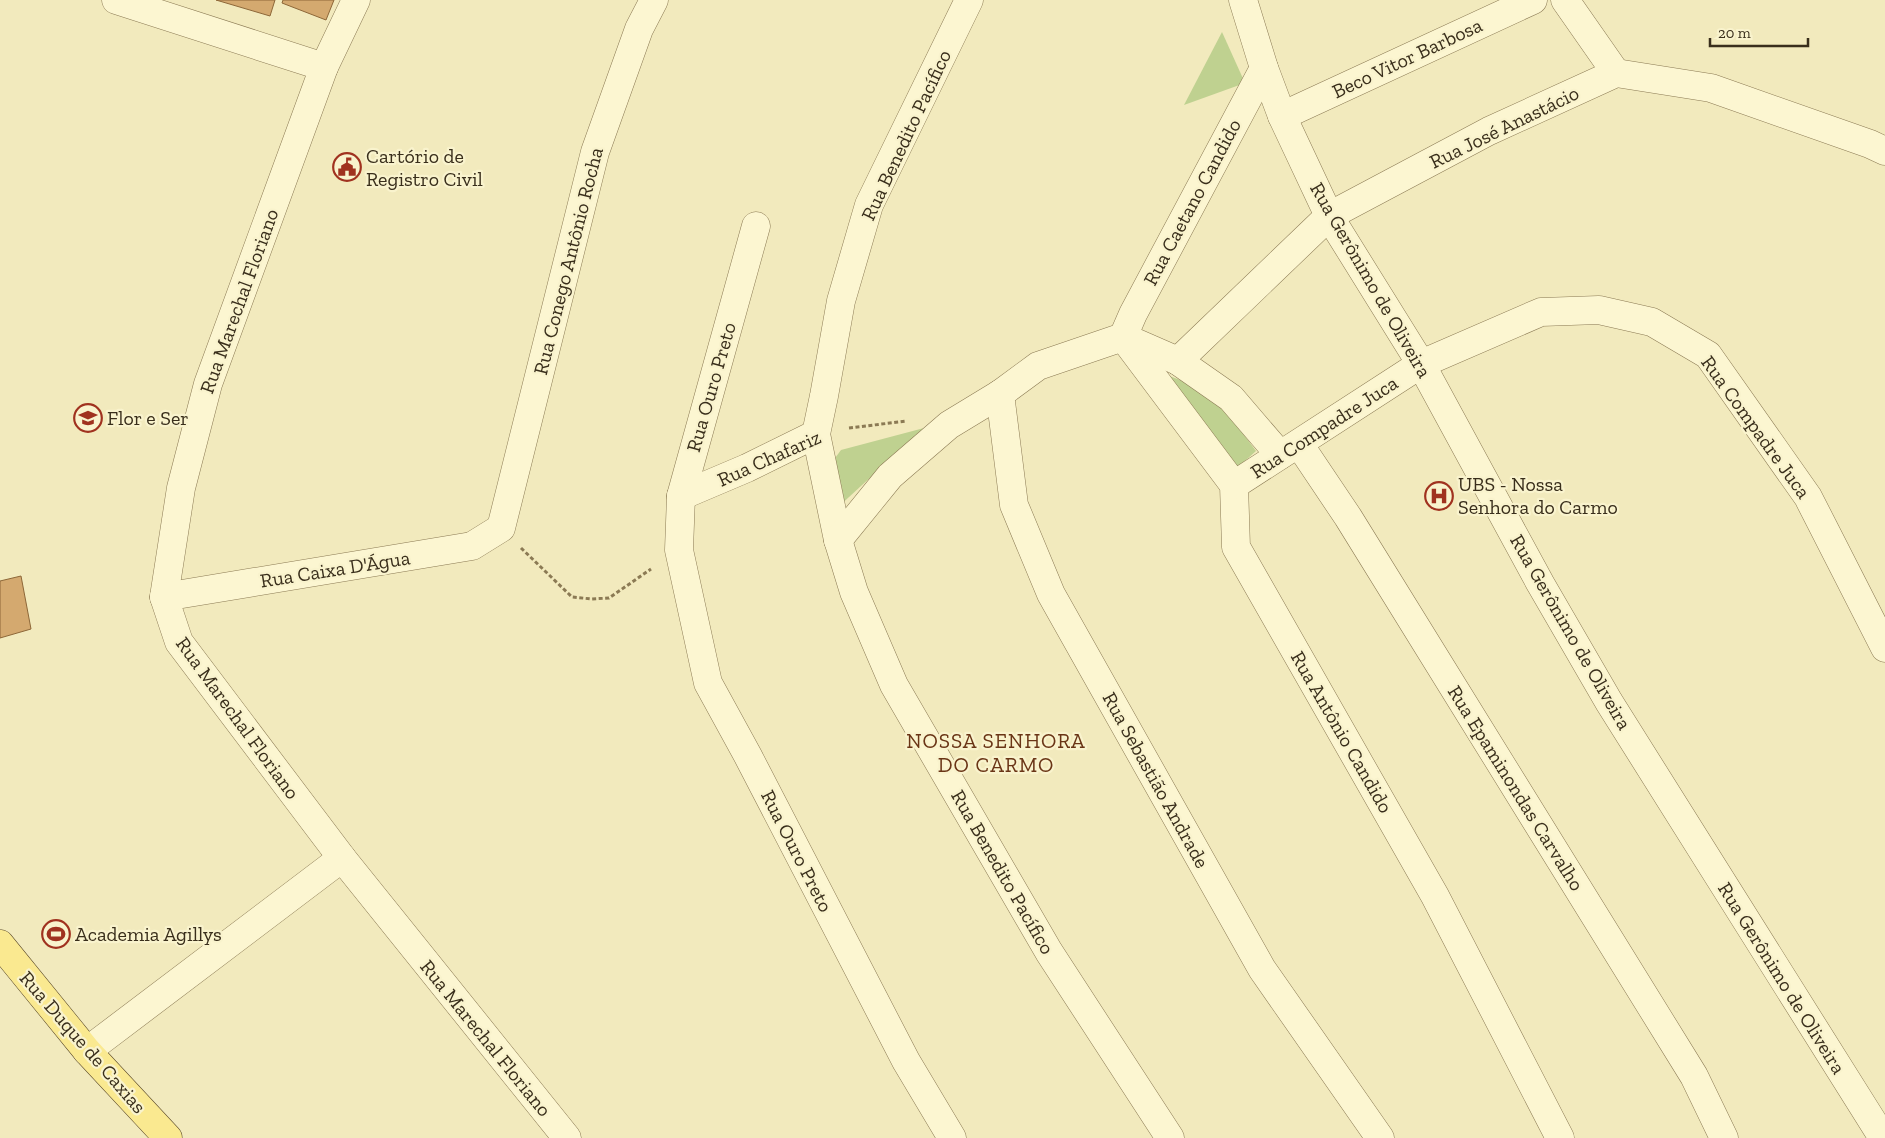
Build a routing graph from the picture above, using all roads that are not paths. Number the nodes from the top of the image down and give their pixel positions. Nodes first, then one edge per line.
1 (116, 0) edge
2 (356, 0) edge
3 (654, 0) edge
4 (968, 0) edge
5 (1243, 0) edge
6 (1532, 0) edge
7 (1565, 0) edge
8 (324, 67) junction
9 (1264, 68) junction
10 (1616, 73) junction
11 (1282, 116) junction
12 (1885, 152) edge
13 (1329, 216) junction
14 (756, 226) dead end
15 (1123, 337) junction
16 (1178, 361) junction
17 (1421, 364) junction
18 (1000, 394) junction
19 (816, 434) junction
20 (1290, 450) junction
21 (1234, 486) junction
22 (681, 496) junction
23 (501, 528) joint
24 (838, 540) junction
25 (164, 598) junction
26 (1885, 648) edge
27 (342, 858) junction
28 (0, 944) edge
29 (87, 1051) junction
30 (168, 1138) edge
31 (567, 1138) edge
32 (952, 1138) edge
33 (1170, 1138) edge
34 (1380, 1138) edge
35 (1560, 1138) edge
36 (1724, 1138) edge
37 (1883, 1138) edge

1 - 8 street
2 - 8 street, Rua Marechal Floriano
3 - 23 street, Rua Conego Antônio Rocha
4 - 19 street, Rua Benedito Pacífico
5 - 9 street, Rua Gerônimo de Oliveira
6 - 11 street, Beco Vitor Barbosa
7 - 10 street
8 - 25 street, Rua Marechal Floriano
9 - 11 street, Rua Gerônimo de Oliveira
9 - 15 street, Rua Caetano Candido
10 - 12 street
10 - 13 street, Rua José Anastácio
11 - 13 street, Rua Gerônimo de Oliveira
13 - 16 street, Rua José Anastácio
13 - 17 street, Rua Gerônimo de Oliveira
14 - 22 street, Rua Ouro Preto
15 - 16 street, Rua Epaminondas Carvalho
15 - 18 street
15 - 21 street
16 - 20 street, Rua Epaminondas Carvalho
17 - 20 street, Rua Compadre Juca
17 - 26 street, Rua Compadre Juca
17 - 37 street, Rua Gerônimo de Oliveira
18 - 24 street
18 - 34 street, Rua Sebastião Andrade
19 - 22 street, Rua Chafariz
19 - 24 street, Rua Benedito Pacífico
20 - 21 street, Rua Compadre Juca
20 - 36 street, Rua Epaminondas Carvalho
21 - 35 street, Rua Antônio Candido
22 - 32 street, Rua Ouro Preto
23 - 25 street, Rua Caixa D'Água
24 - 33 street, Rua Benedito Pacífico
25 - 27 street, Rua Marechal Floriano
27 - 29 street
27 - 31 street, Rua Marechal Floriano
28 - 29 main road, Rua Duque de Caxias
29 - 30 main road, Rua Duque de Caxias

